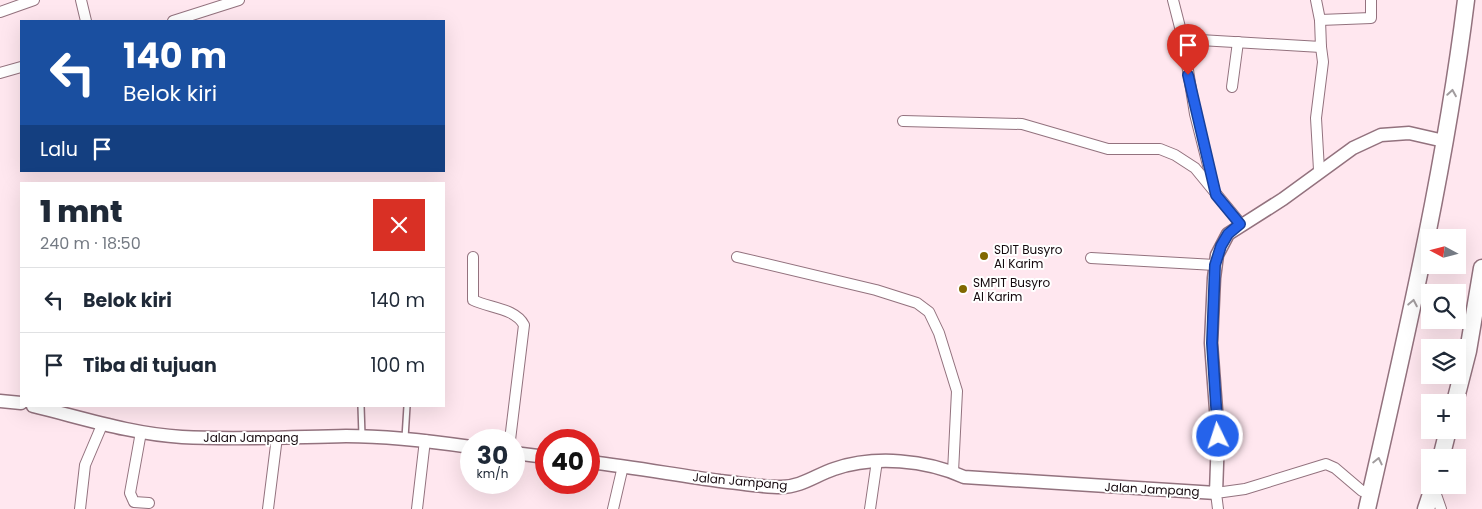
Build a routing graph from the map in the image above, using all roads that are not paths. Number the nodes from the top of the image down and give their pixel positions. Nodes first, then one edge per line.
1 (34, 0) edge
2 (81, 0) edge
3 (239, 0) edge
4 (1173, 0) edge
5 (1316, 0) edge
6 (1371, 0) edge
7 (1466, 0) edge
8 (0, 12) edge
9 (86, 20) edge
10 (176, 20) edge
11 (1320, 20) junction
12 (1184, 39) junction
13 (1238, 42) junction
14 (1322, 47) junction
15 (20, 67) edge
16 (0, 73) edge
17 (1232, 87) dead end
18 (903, 121) dead end
19 (1444, 141) junction
20 (1319, 170) junction
21 (1216, 195) junction
22 (1240, 224) junction
23 (473, 257) dead end
24 (737, 257) dead end
25 (1091, 258) dead end
26 (1215, 265) junction
27 (1482, 268) edge
28 (1457, 394) edge
29 (0, 400) edge
30 (20, 404) edge
31 (38, 407) edge
32 (361, 407) edge
33 (407, 407) edge
34 (102, 424) junction
35 (511, 429) edge
36 (140, 432) junction
37 (277, 437) junction
38 (362, 437) junction
39 (405, 438) junction
40 (425, 440) junction
41 (460, 445) edge
42 (877, 462) junction
43 (600, 463) edge
44 (624, 466) junction
45 (953, 472) junction
46 (1362, 491) dead end
47 (1216, 492) junction
48 (1431, 494) edge
49 (1436, 494) edge
50 (149, 503) dead end
51 (80, 509) edge
52 (268, 509) edge
53 (417, 509) edge
54 (613, 509) edge
55 (870, 509) edge
56 (1218, 509) edge
57 (1367, 509) edge
58 (1426, 509) edge
59 (1441, 509) edge

1 - 8 street
2 - 9 street
3 - 10 street
4 - 12 street
5 - 11 street
6 - 11 street
19 -> 7 highway
11 - 14 street
12 - 13 street
12 - 21 street
13 - 14 street
13 - 17 street
14 - 20 street
15 - 16 street
18 - 21 street
19 - 20 street, Jalan Jampang
57 -> 19 highway
20 - 22 street, Jalan Jampang
21 - 22 street
22 - 26 street, Jalan Jampang
23 - 35 street
24 - 45 street
25 - 26 street
26 - 47 street, Jalan Jampang
27 - 28 highway
29 - 30 street
31 - 34 street, Jalan Jampang
32 - 38 lane
33 - 39 lane
34 - 36 street, Jalan Jampang
34 - 51 street
36 - 37 street, Jalan Jampang
36 - 50 street
37 - 38 street, Jalan Jampang
37 - 52 street
38 - 39 street, Jalan Jampang
39 - 40 street, Jalan Jampang
40 - 41 street, Jalan Jampang
40 - 53 street
42 - 44 street, Jalan Jampang
42 - 45 street, Jalan Jampang
42 - 55 street
43 - 44 street, Jalan Jampang
44 - 54 street
45 - 47 street, Jalan Jampang
46 - 47 street
47 - 56 street
48 - 58 highway
49 - 59 street

